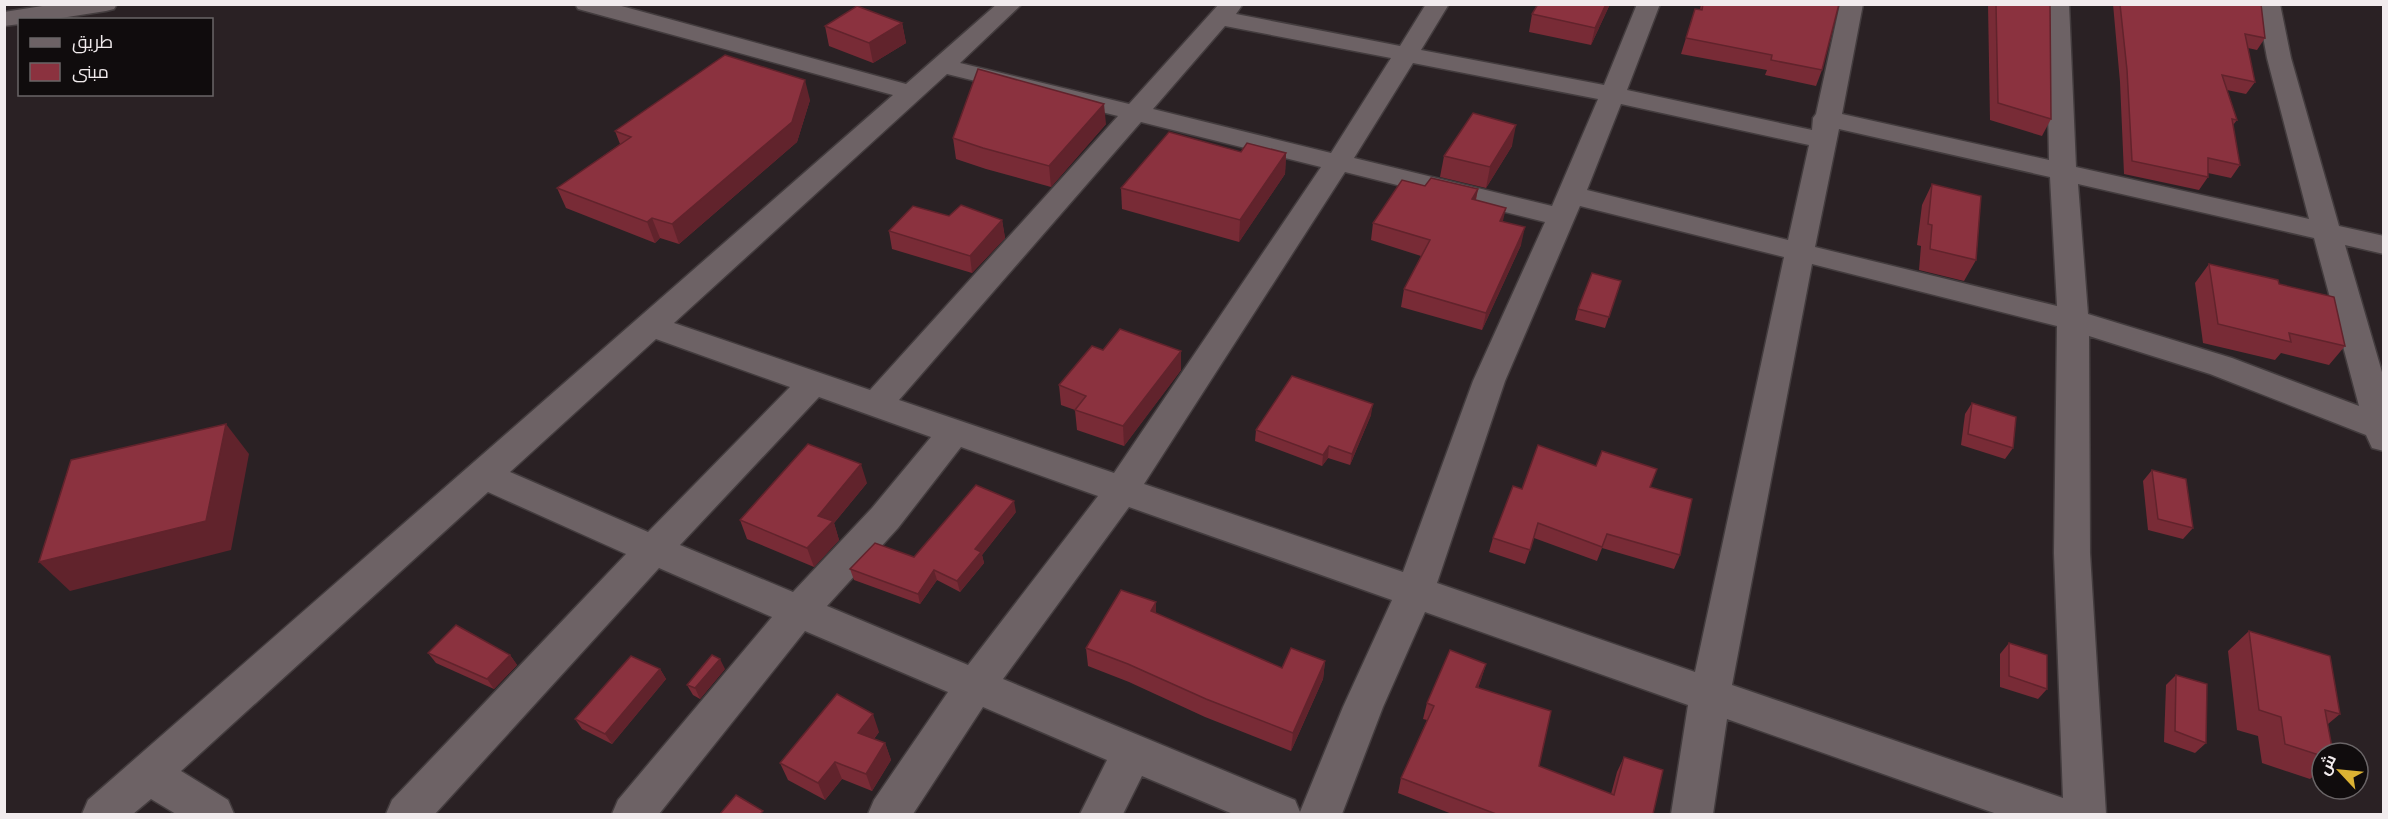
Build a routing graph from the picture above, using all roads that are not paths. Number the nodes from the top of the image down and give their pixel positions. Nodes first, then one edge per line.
1 (106, 4) edge
2 (586, 4) edge
3 (1011, 4) edge
4 (1438, 4) edge
5 (1649, 4) edge
6 (1852, 4) edge
7 (2058, 4) edge
8 (2268, 4) edge
9 (1226, 11) edge
10 (4, 19) edge
11 (1407, 55) junction
12 (943, 66) junction
13 (912, 93) junction
14 (1612, 94) junction
15 (1136, 115) junction
16 (1824, 129) junction
17 (1338, 162) junction
18 (2063, 171) junction
19 (1566, 206) junction
20 (2326, 232) junction
21 (2384, 245) edge
22 (1800, 252) junction
23 (2073, 320) junction
24 (651, 326) junction
25 (813, 383) junction
26 (876, 405) junction
27 (954, 432) junction
28 (2382, 434) edge
29 (484, 476) junction
30 (1121, 491) junction
31 (653, 550) junction
32 (1415, 592) junction
33 (799, 611) junction
34 (975, 686) junction
35 (1710, 696) junction
36 (1132, 753) junction
37 (148, 774) junction
38 (103, 814) edge
39 (213, 814) edge
40 (407, 814) edge
41 (633, 814) edge
42 (889, 814) edge
43 (1101, 814) edge
44 (1280, 814) edge
45 (1321, 814) edge
46 (1692, 814) edge
47 (2052, 814) edge
48 (2085, 814) edge

1 - 10 street
2 - 13 street
3 - 12 street
4 - 11 street
5 - 14 street
6 - 16 street
7 - 18 street
8 - 20 street
9 - 11 street
9 - 15 street
11 - 14 street
11 - 17 street
12 - 13 street
12 - 15 street
13 - 24 street
14 - 16 street
14 - 19 street
15 - 17 street
15 - 26 street
16 - 18 street
16 - 22 street
17 - 19 street
17 - 30 street
18 - 20 street
18 - 23 street
19 - 22 street
19 - 32 street
20 - 21 street
20 - 28 street
22 - 23 street
22 - 35 street
23 - 28 street
23 - 48 street
24 - 25 street
24 - 29 street
25 - 26 street
25 - 31 street
26 - 27 street
27 - 30 street
27 - 33 street
29 - 31 street
29 - 37 street
30 - 32 street
30 - 34 street
31 - 33 street
31 - 40 street
32 - 35 street
32 - 45 street
33 - 34 street
33 - 41 street
34 - 36 street
34 - 42 street
35 - 46 street
35 - 47 street
36 - 43 street
36 - 44 street
37 - 38 street
37 - 39 street

